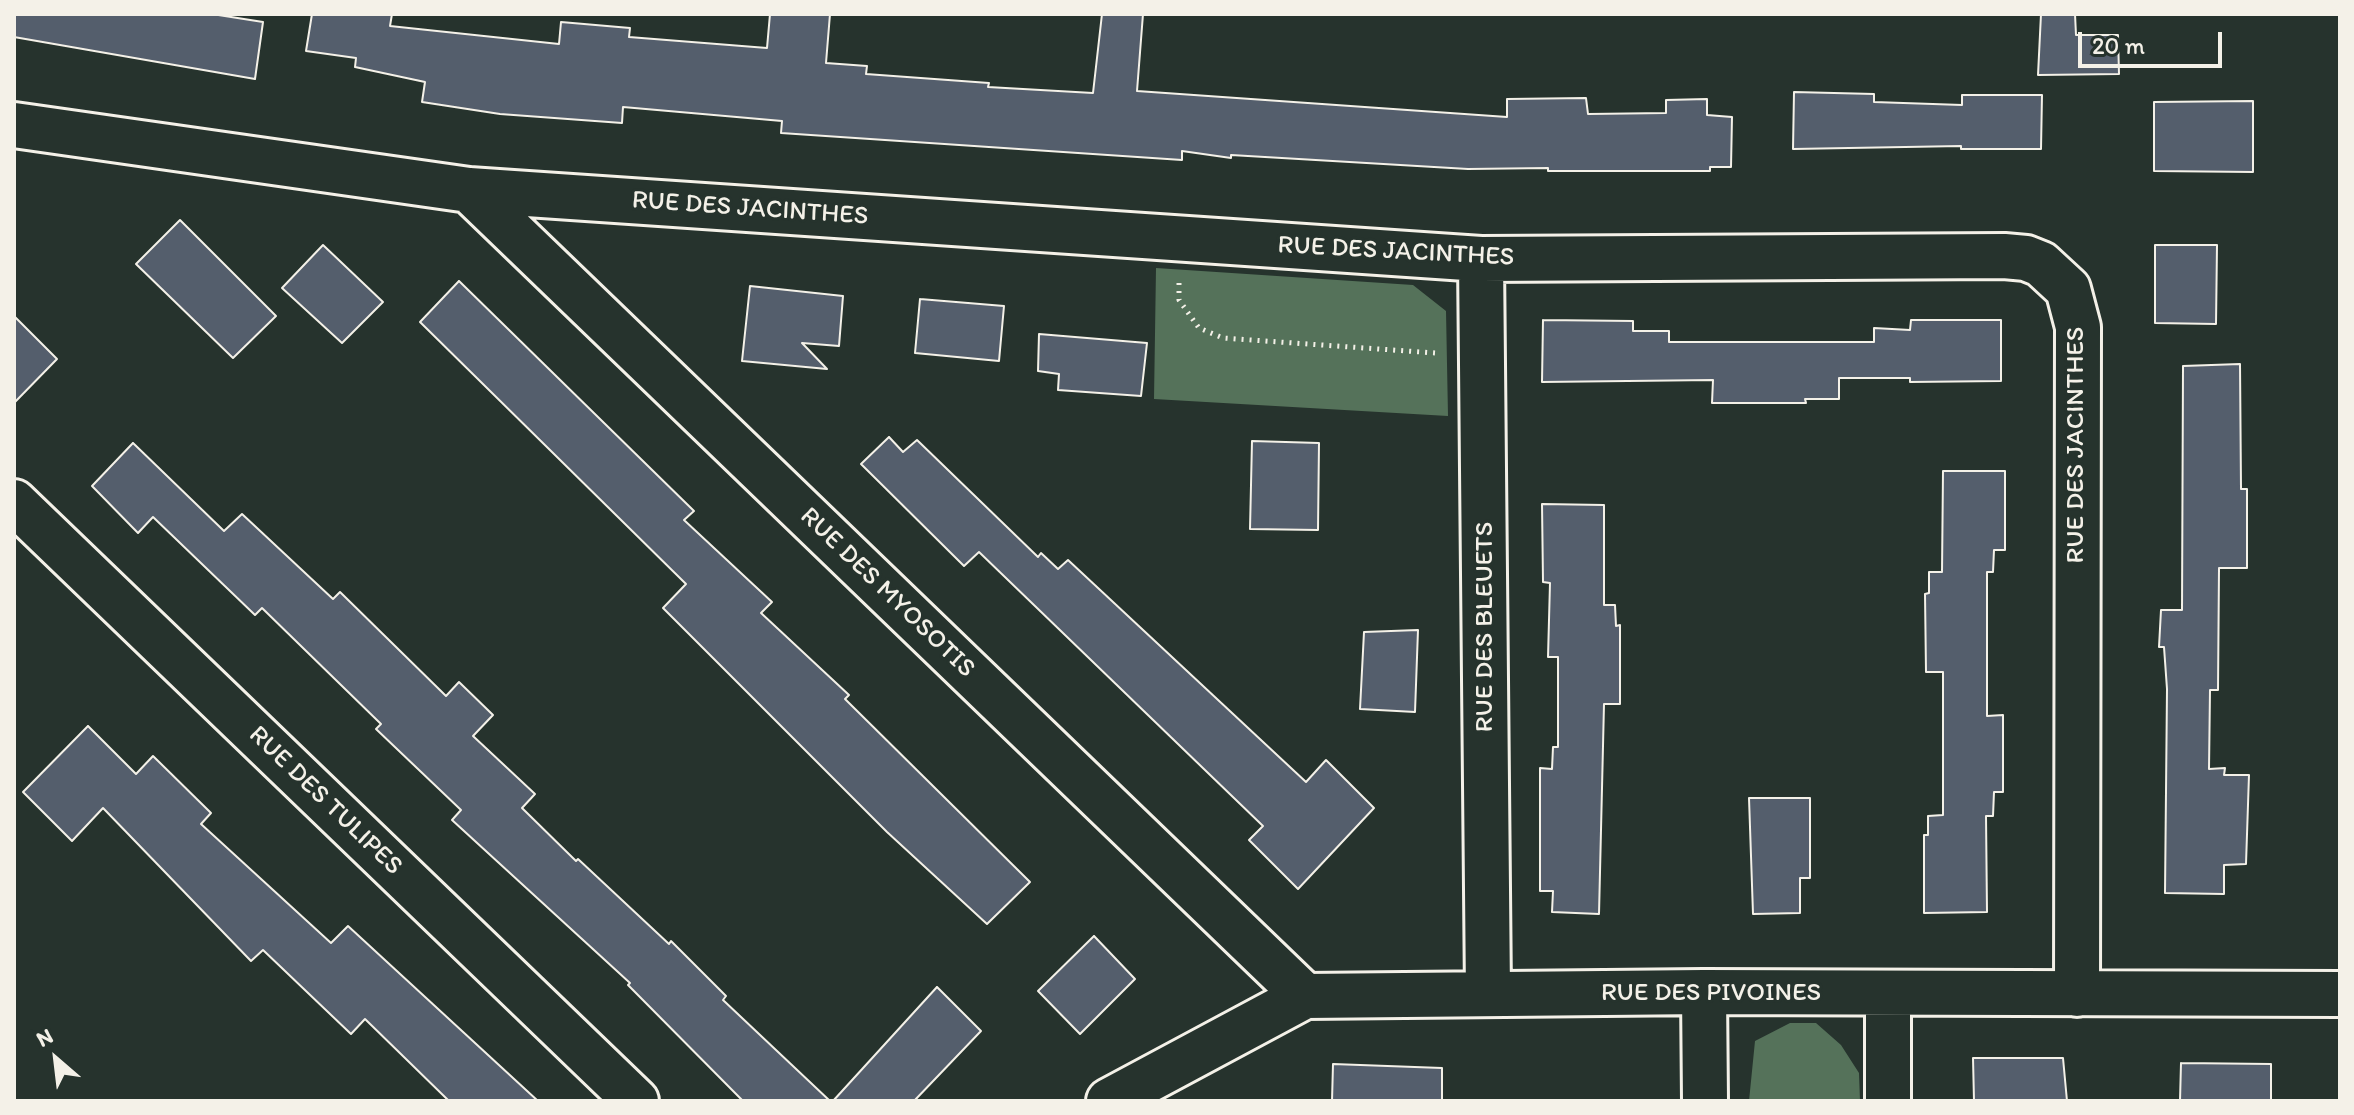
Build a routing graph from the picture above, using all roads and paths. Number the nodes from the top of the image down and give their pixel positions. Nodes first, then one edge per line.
1 (14, 125) edge
2 (469, 190) junction
3 (1181, 238) junction
4 (1481, 259) junction
5 (1482, 356) junction
6 (14, 502) edge
7 (1704, 992) junction
8 (1888, 993) junction
9 (1488, 994) junction
10 (2077, 994) junction
11 (2340, 994) edge
12 (1305, 996) junction
13 (636, 1101) edge
14 (1109, 1101) edge
15 (1705, 1101) edge
16 (1888, 1101) edge

1 - 2 street, RUE DES JACINTHES
2 - 3 street, RUE DES JACINTHES
2 - 12 street, RUE DES MYOSOTIS
3 - 4 street, RUE DES JACINTHES
3 - 5 path
4 - 5 street, RUE DES BLEUETS
4 - 10 street, RUE DES JACINTHES
5 - 9 street, RUE DES BLEUETS
6 - 13 street, RUE DES TULIPES
7 - 8 street, RUE DES PIVOINES
7 - 9 street, RUE DES PIVOINES
7 - 15 street
8 - 10 street, RUE DES PIVOINES
8 - 16 street
9 - 12 street, RUE DES PIVOINES
10 - 11 street, RUE DES PIVOINES
12 - 14 street, RUE DES PIVOINES

